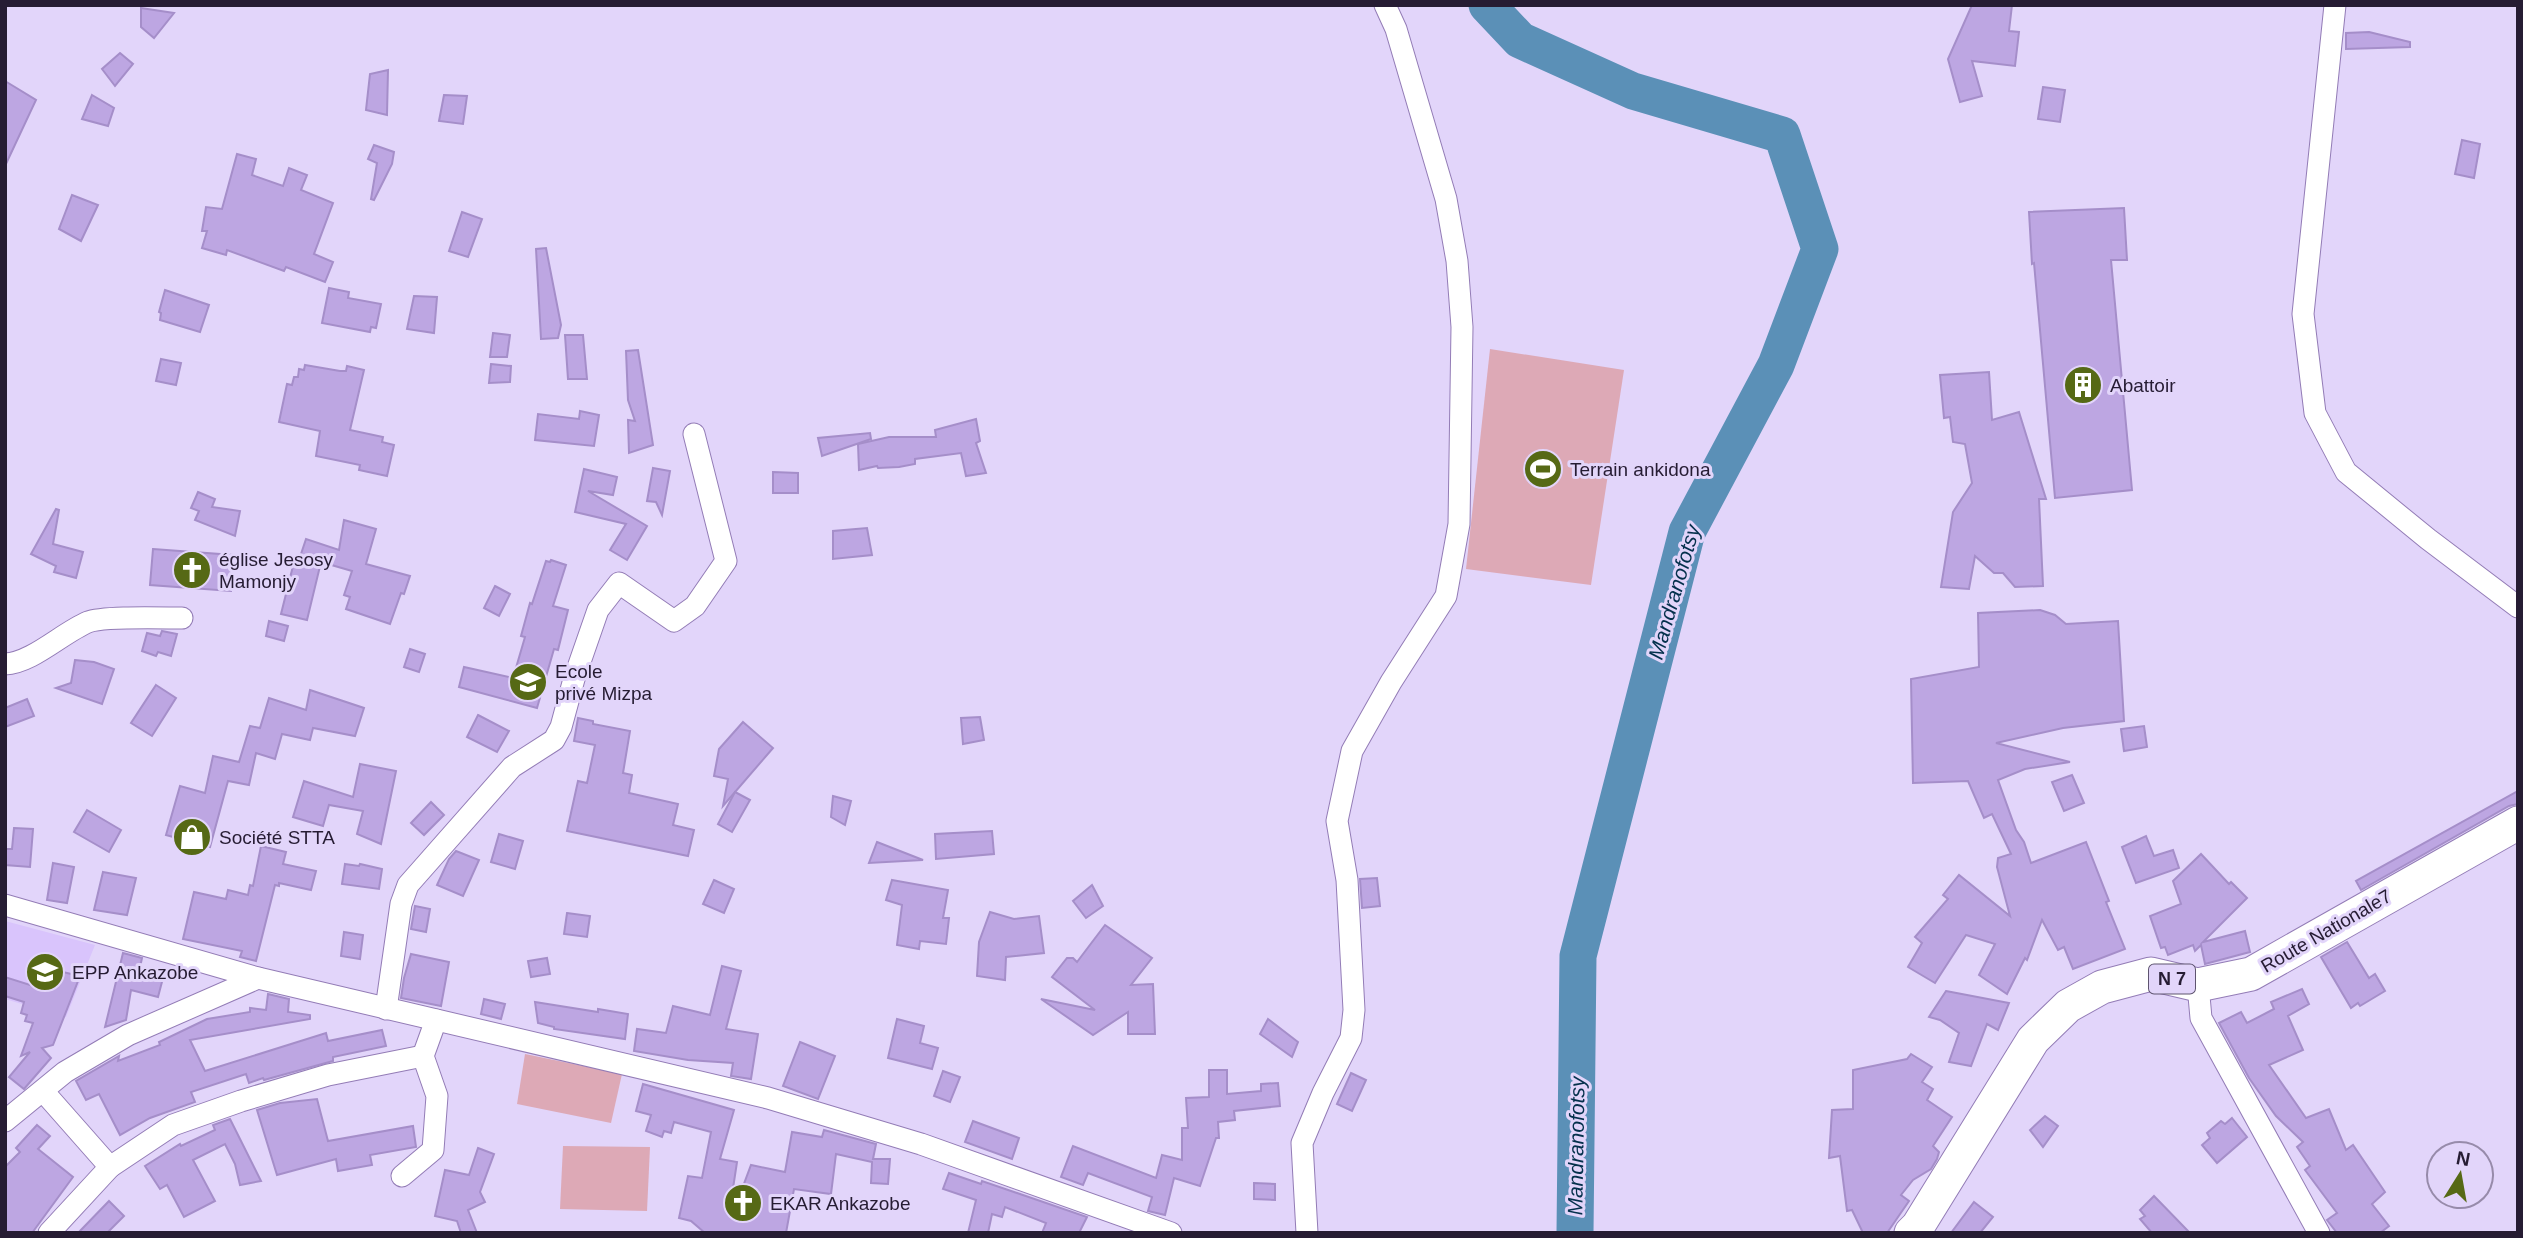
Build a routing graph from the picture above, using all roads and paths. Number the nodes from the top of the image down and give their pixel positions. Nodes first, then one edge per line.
1 (1385, 5) edge
2 (2334, 5) edge
3 (694, 433) dead end
4 (2518, 607) edge
5 (182, 618) dead end
6 (5, 664) edge
7 (2518, 823) edge
8 (5, 905) edge
9 (258, 978) junction
10 (2198, 985) junction
11 (386, 1009) junction
12 (436, 1020) junction
13 (423, 1056) junction
14 (43, 1091) junction
15 (5, 1121) edge
16 (110, 1167) junction
17 (402, 1176) dead end
18 (49, 1233) edge
19 (1171, 1233) edge
20 (1307, 1233) edge
21 (1911, 1233) edge
22 (2319, 1233) edge

1 - 20 street
2 - 4 street
3 - 11 street
5 - 6 street
7 - 10 main road, Route Nationale7 / N 7
8 - 9 street
9 - 11 street
9 - 14 street
10 - 21 main road, Route Nationale7 / N 7
10 - 22 street
11 - 12 street
12 - 13 street
12 - 19 street
13 - 16 street
13 - 17 street
14 - 15 street
14 - 16 street
16 - 18 street

